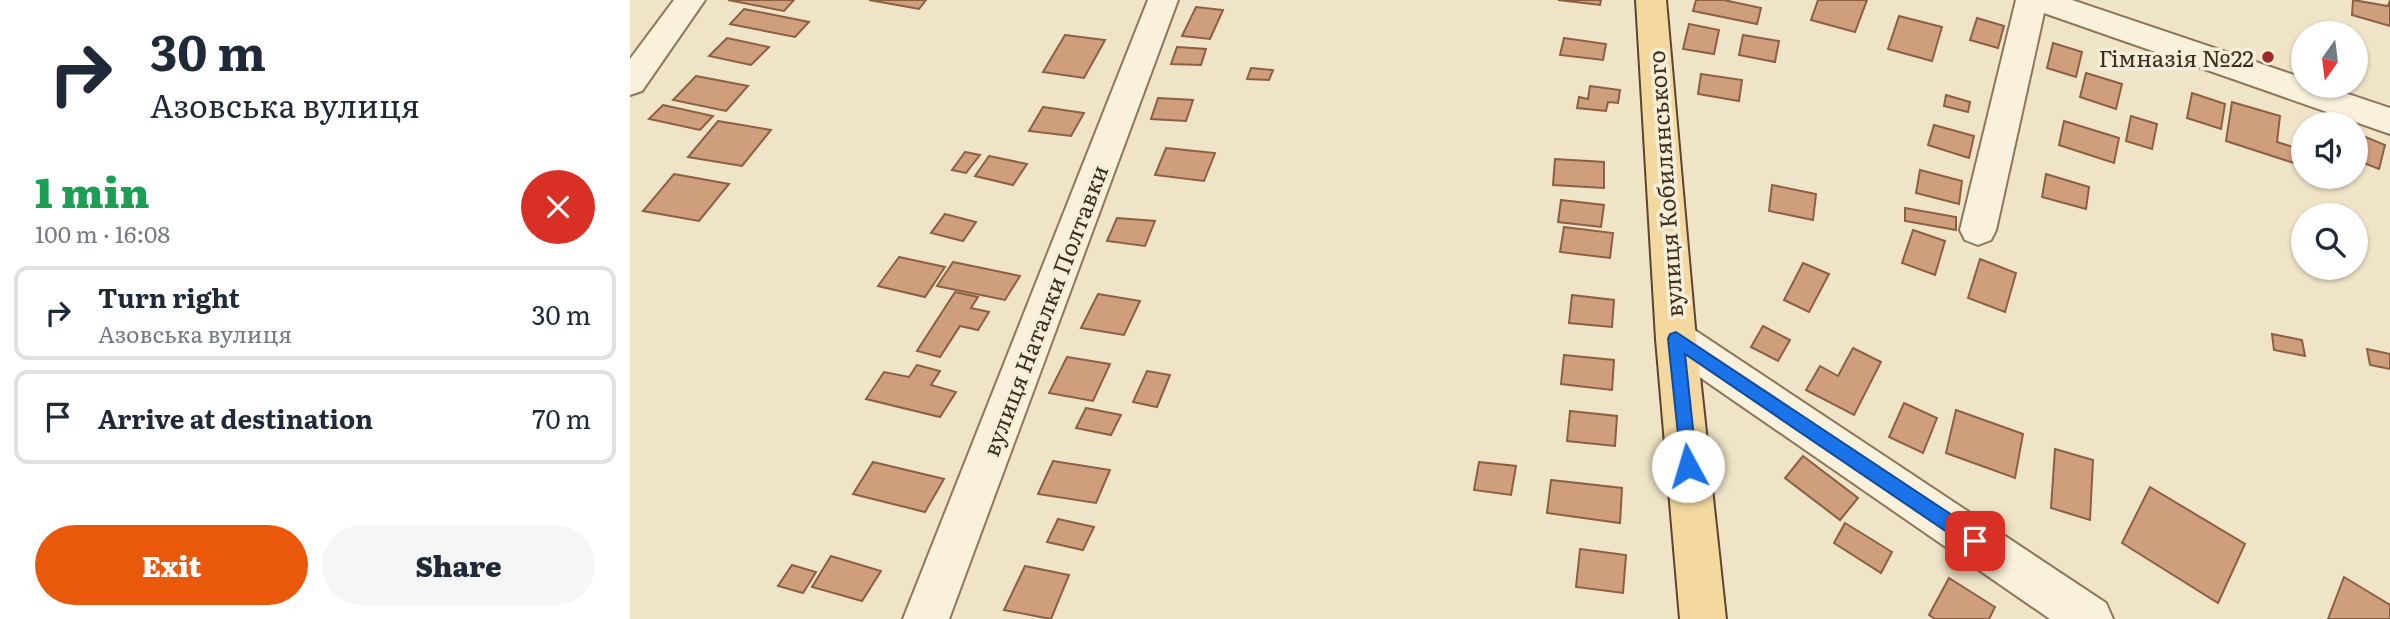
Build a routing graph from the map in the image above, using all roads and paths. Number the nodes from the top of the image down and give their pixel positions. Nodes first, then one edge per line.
1 (690, 0) edge
2 (1163, 0) edge
3 (1650, 0) edge
4 (2031, 0) edge
5 (2039, 0) edge
6 (630, 83) edge
7 (2390, 121) edge
8 (1978, 230) dead end
9 (1676, 339) junction
10 (926, 619) edge
11 (1703, 619) edge
12 (2090, 619) edge

1 - 6 street
2 - 10 street, вулиця Наталки Полтавки
3 - 9 main road, вулиця Кобилянського
4 - 8 street
5 - 7 street
9 - 11 main road, вулиця Кобилянського
9 - 12 street

